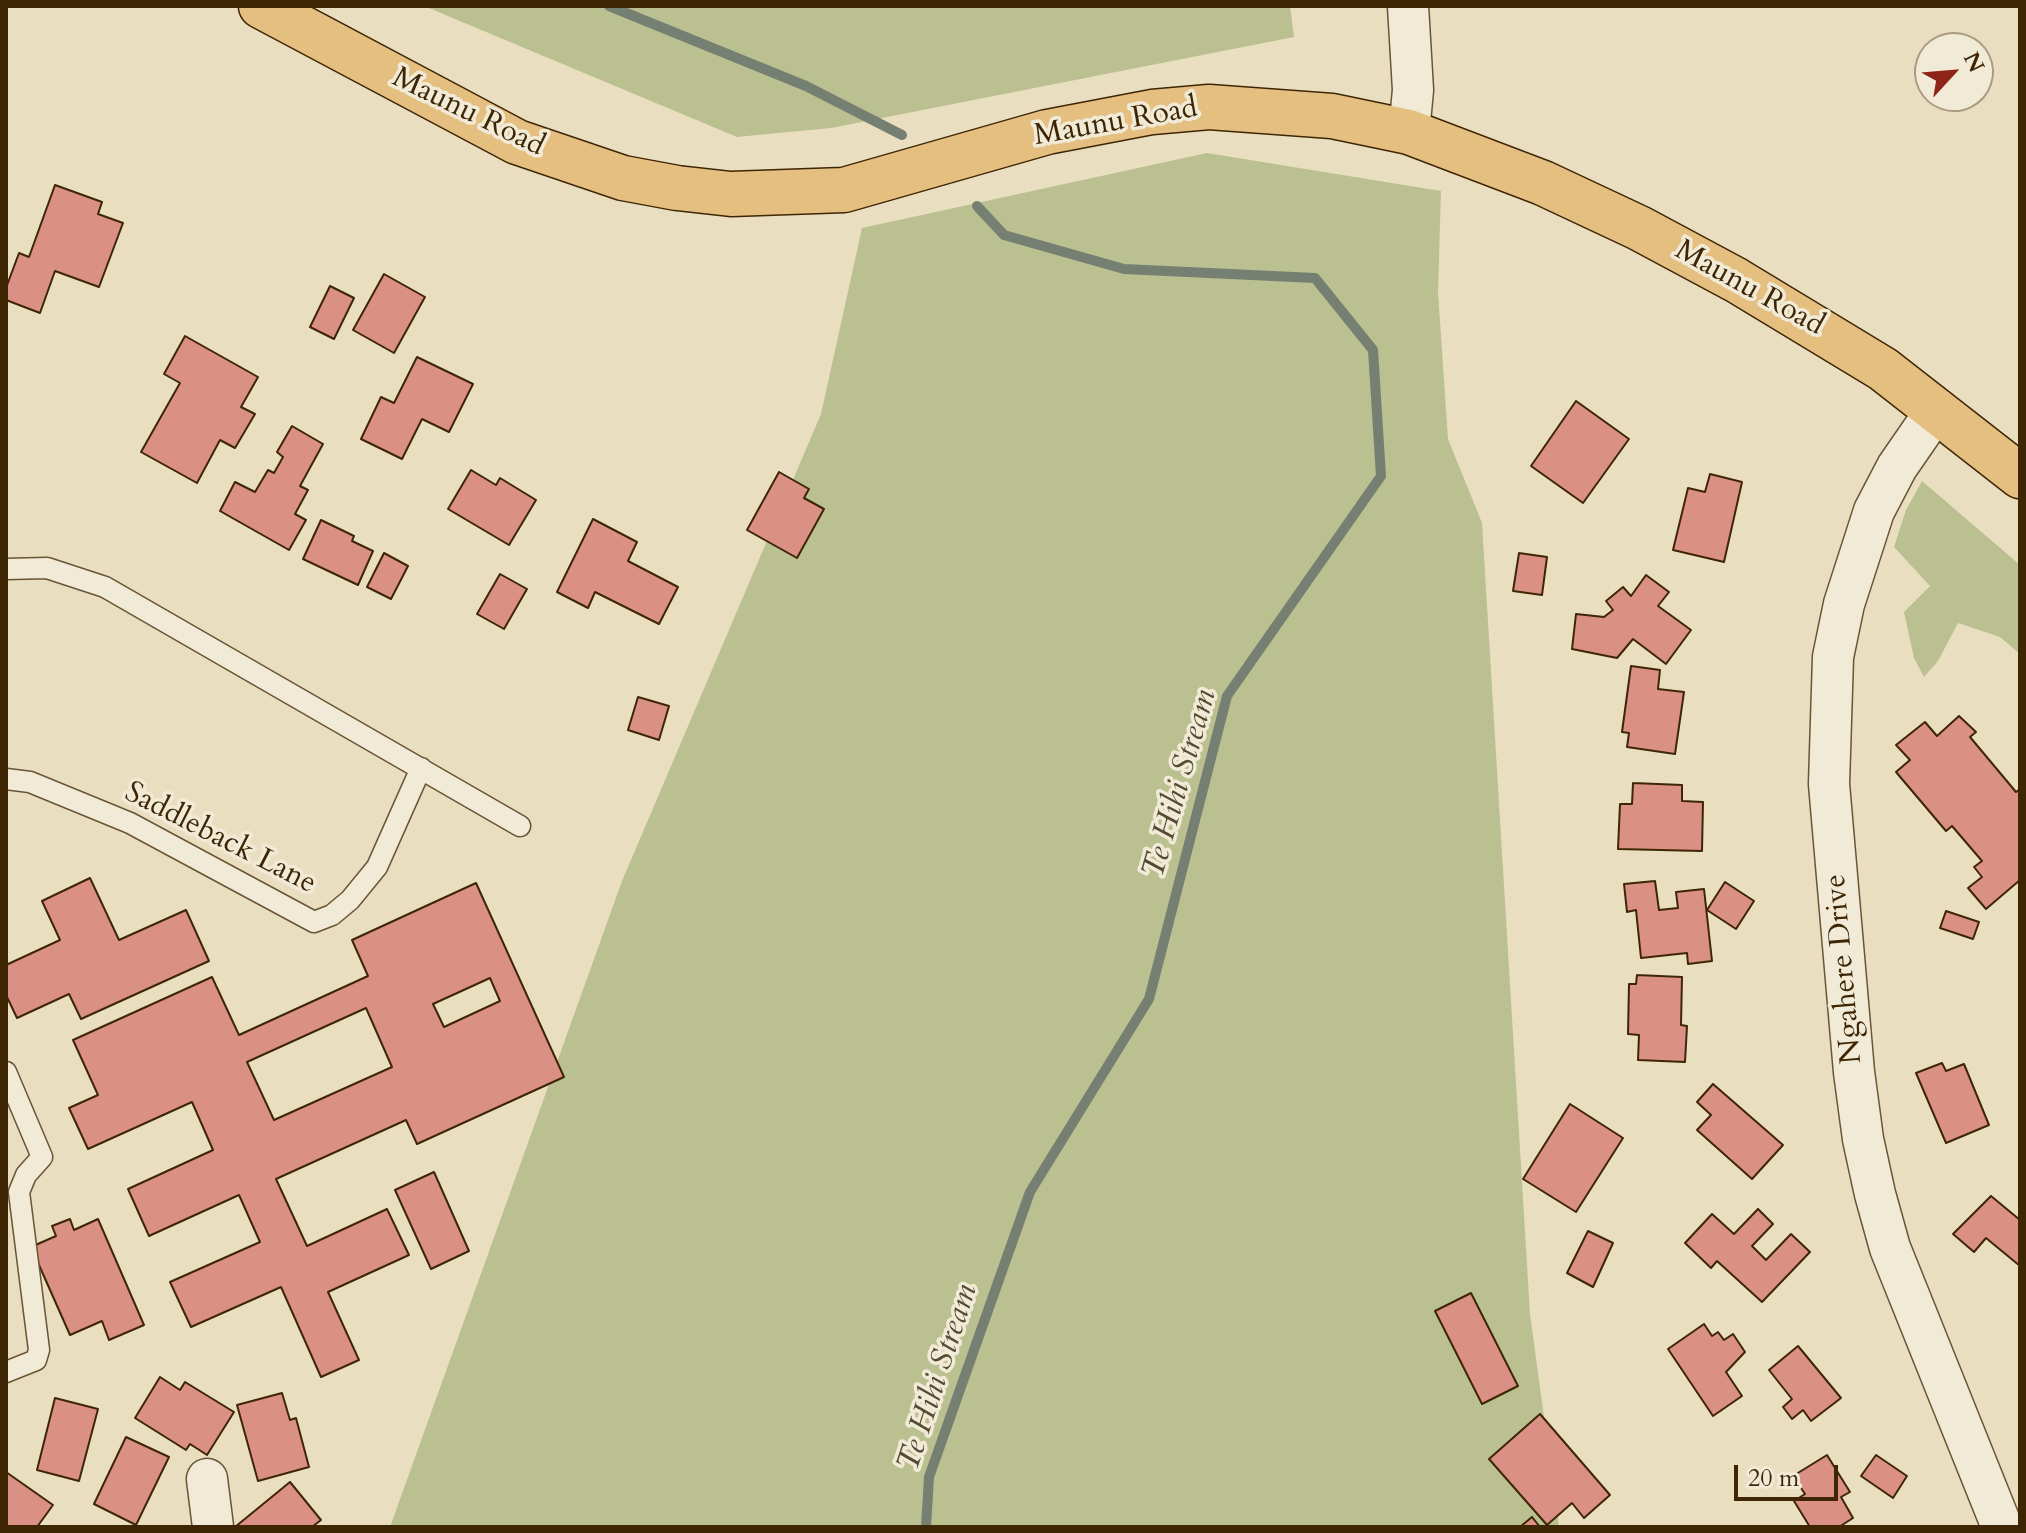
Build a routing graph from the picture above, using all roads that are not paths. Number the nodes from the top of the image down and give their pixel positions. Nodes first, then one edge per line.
1 (261, 6) edge
2 (1408, 6) edge
3 (1409, 132) junction
4 (1937, 409) junction
5 (2020, 476) edge
6 (6, 569) edge
7 (421, 768) junction
8 (6, 779) edge
9 (520, 826) dead end
10 (6, 1072) edge
11 (6, 1372) edge
12 (207, 1479) dead end
13 (213, 1527) edge
14 (2002, 1527) edge

1 - 3 main road, Maunu Road
2 - 3 street
3 - 4 main road, Maunu Road
4 - 5 main road, Maunu Road
4 - 14 street, Ngahere Drive
6 - 7 lane
7 - 8 lane, Saddleback Lane
7 - 9 lane
10 - 11 lane
12 - 13 street

